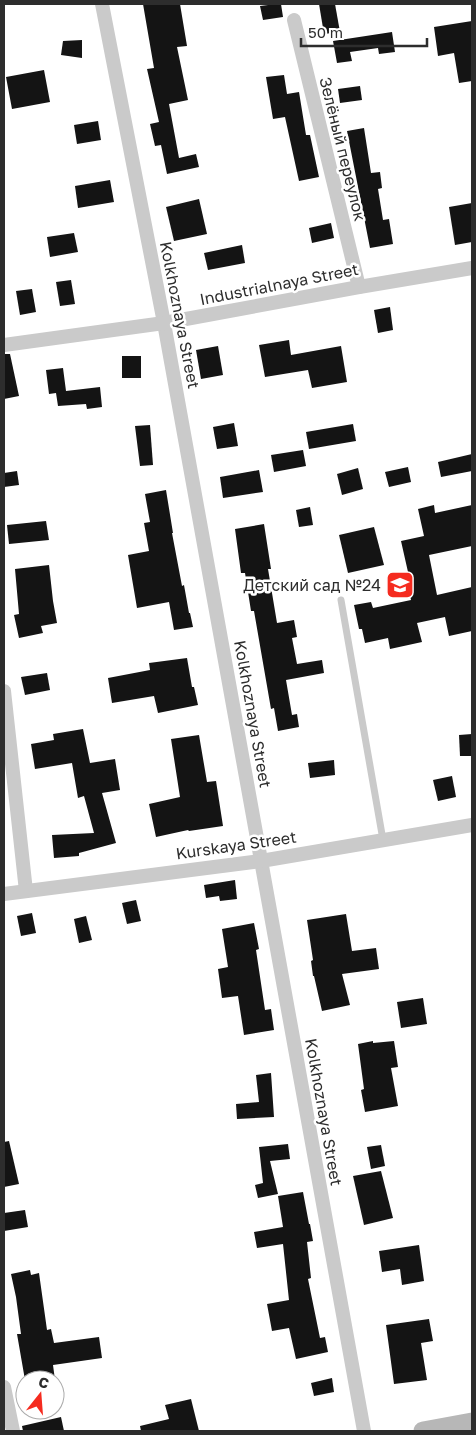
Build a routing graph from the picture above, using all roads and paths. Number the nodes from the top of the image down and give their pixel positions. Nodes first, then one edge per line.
1 (102, 4) edge
2 (294, 20) dead end
3 (472, 268) edge
4 (359, 287) junction
5 (164, 323) junction
6 (4, 345) edge
7 (341, 600) dead end
8 (4, 691) edge
9 (472, 824) edge
10 (383, 840) junction
11 (261, 861) junction
12 (26, 891) junction
13 (4, 894) edge
14 (4, 1387) edge
15 (472, 1422) edge
16 (13, 1431) edge
17 (364, 1431) edge
18 (423, 1431) edge

1 - 5 street, Kolkhoznaya Street
2 - 4 street, Зелёный переулок
3 - 4 street, Industrialnaya Street
4 - 5 street, Industrialnaya Street
5 - 6 street, Industrialnaya Street
5 - 11 street, Kolkhoznaya Street
7 - 10 lane
8 - 12 street
9 - 10 street, Kurskaya Street
10 - 11 street, Kurskaya Street
11 - 12 street, Kurskaya Street
11 - 17 street, Kolkhoznaya Street
12 - 13 street, Kurskaya Street
14 - 16 street
15 - 18 street

